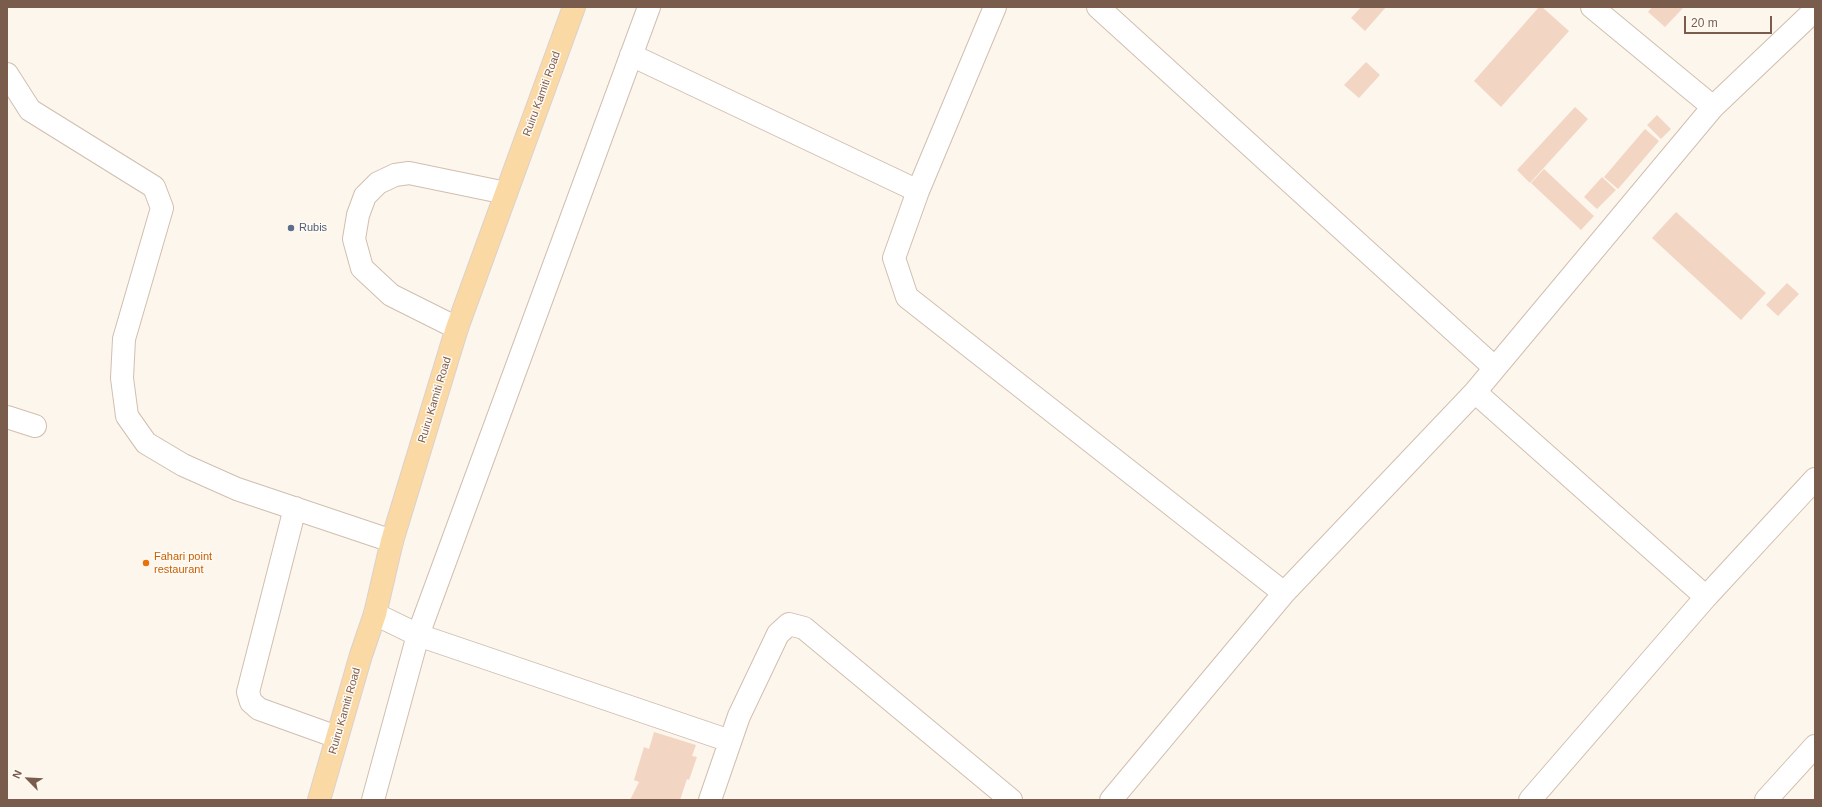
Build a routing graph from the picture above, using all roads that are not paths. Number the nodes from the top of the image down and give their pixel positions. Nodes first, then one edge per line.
1 (574, 7) edge
2 (649, 7) edge
3 (995, 7) edge
4 (1098, 7) edge
5 (1592, 7) edge
6 (1815, 10) edge
7 (631, 55) junction
8 (7, 74) edge
9 (1713, 107) junction
10 (918, 191) junction
11 (506, 193) junction
12 (457, 328) junction
13 (1495, 368) junction
14 (1475, 392) junction
15 (7, 417) edge
16 (35, 426) dead end
17 (1815, 479) edge
18 (295, 508) junction
19 (392, 541) junction
20 (1284, 593) junction
21 (1706, 597) junction
22 (375, 614) junction
23 (418, 634) junction
24 (337, 737) junction
25 (730, 740) junction
26 (1815, 746) edge
27 (319, 800) edge
28 (373, 800) edge
29 (710, 800) edge
30 (1012, 800) edge
31 (1111, 800) edge
32 (1530, 800) edge
33 (1766, 800) edge

1 - 11 main road, Ruiru Kamiti Road
2 - 7 street
3 - 10 street
4 - 13 street
5 - 9 street
6 - 9 street
7 - 10 street
7 - 23 street
8 - 18 street
9 - 13 street
10 - 20 street
11 - 12 main road, Ruiru Kamiti Road
11 - 12 street
12 - 19 main road, Ruiru Kamiti Road
13 - 14 street
14 - 20 street
14 - 21 street
15 - 16 street
17 - 21 street
18 - 19 street
18 - 24 street
19 - 22 main road, Ruiru Kamiti Road
20 - 31 street
21 - 32 street
22 - 23 street
22 - 24 main road, Ruiru Kamiti Road
23 - 25 street
23 - 28 street
24 - 27 main road, Ruiru Kamiti Road
25 - 29 street
25 - 30 street
26 - 33 street

